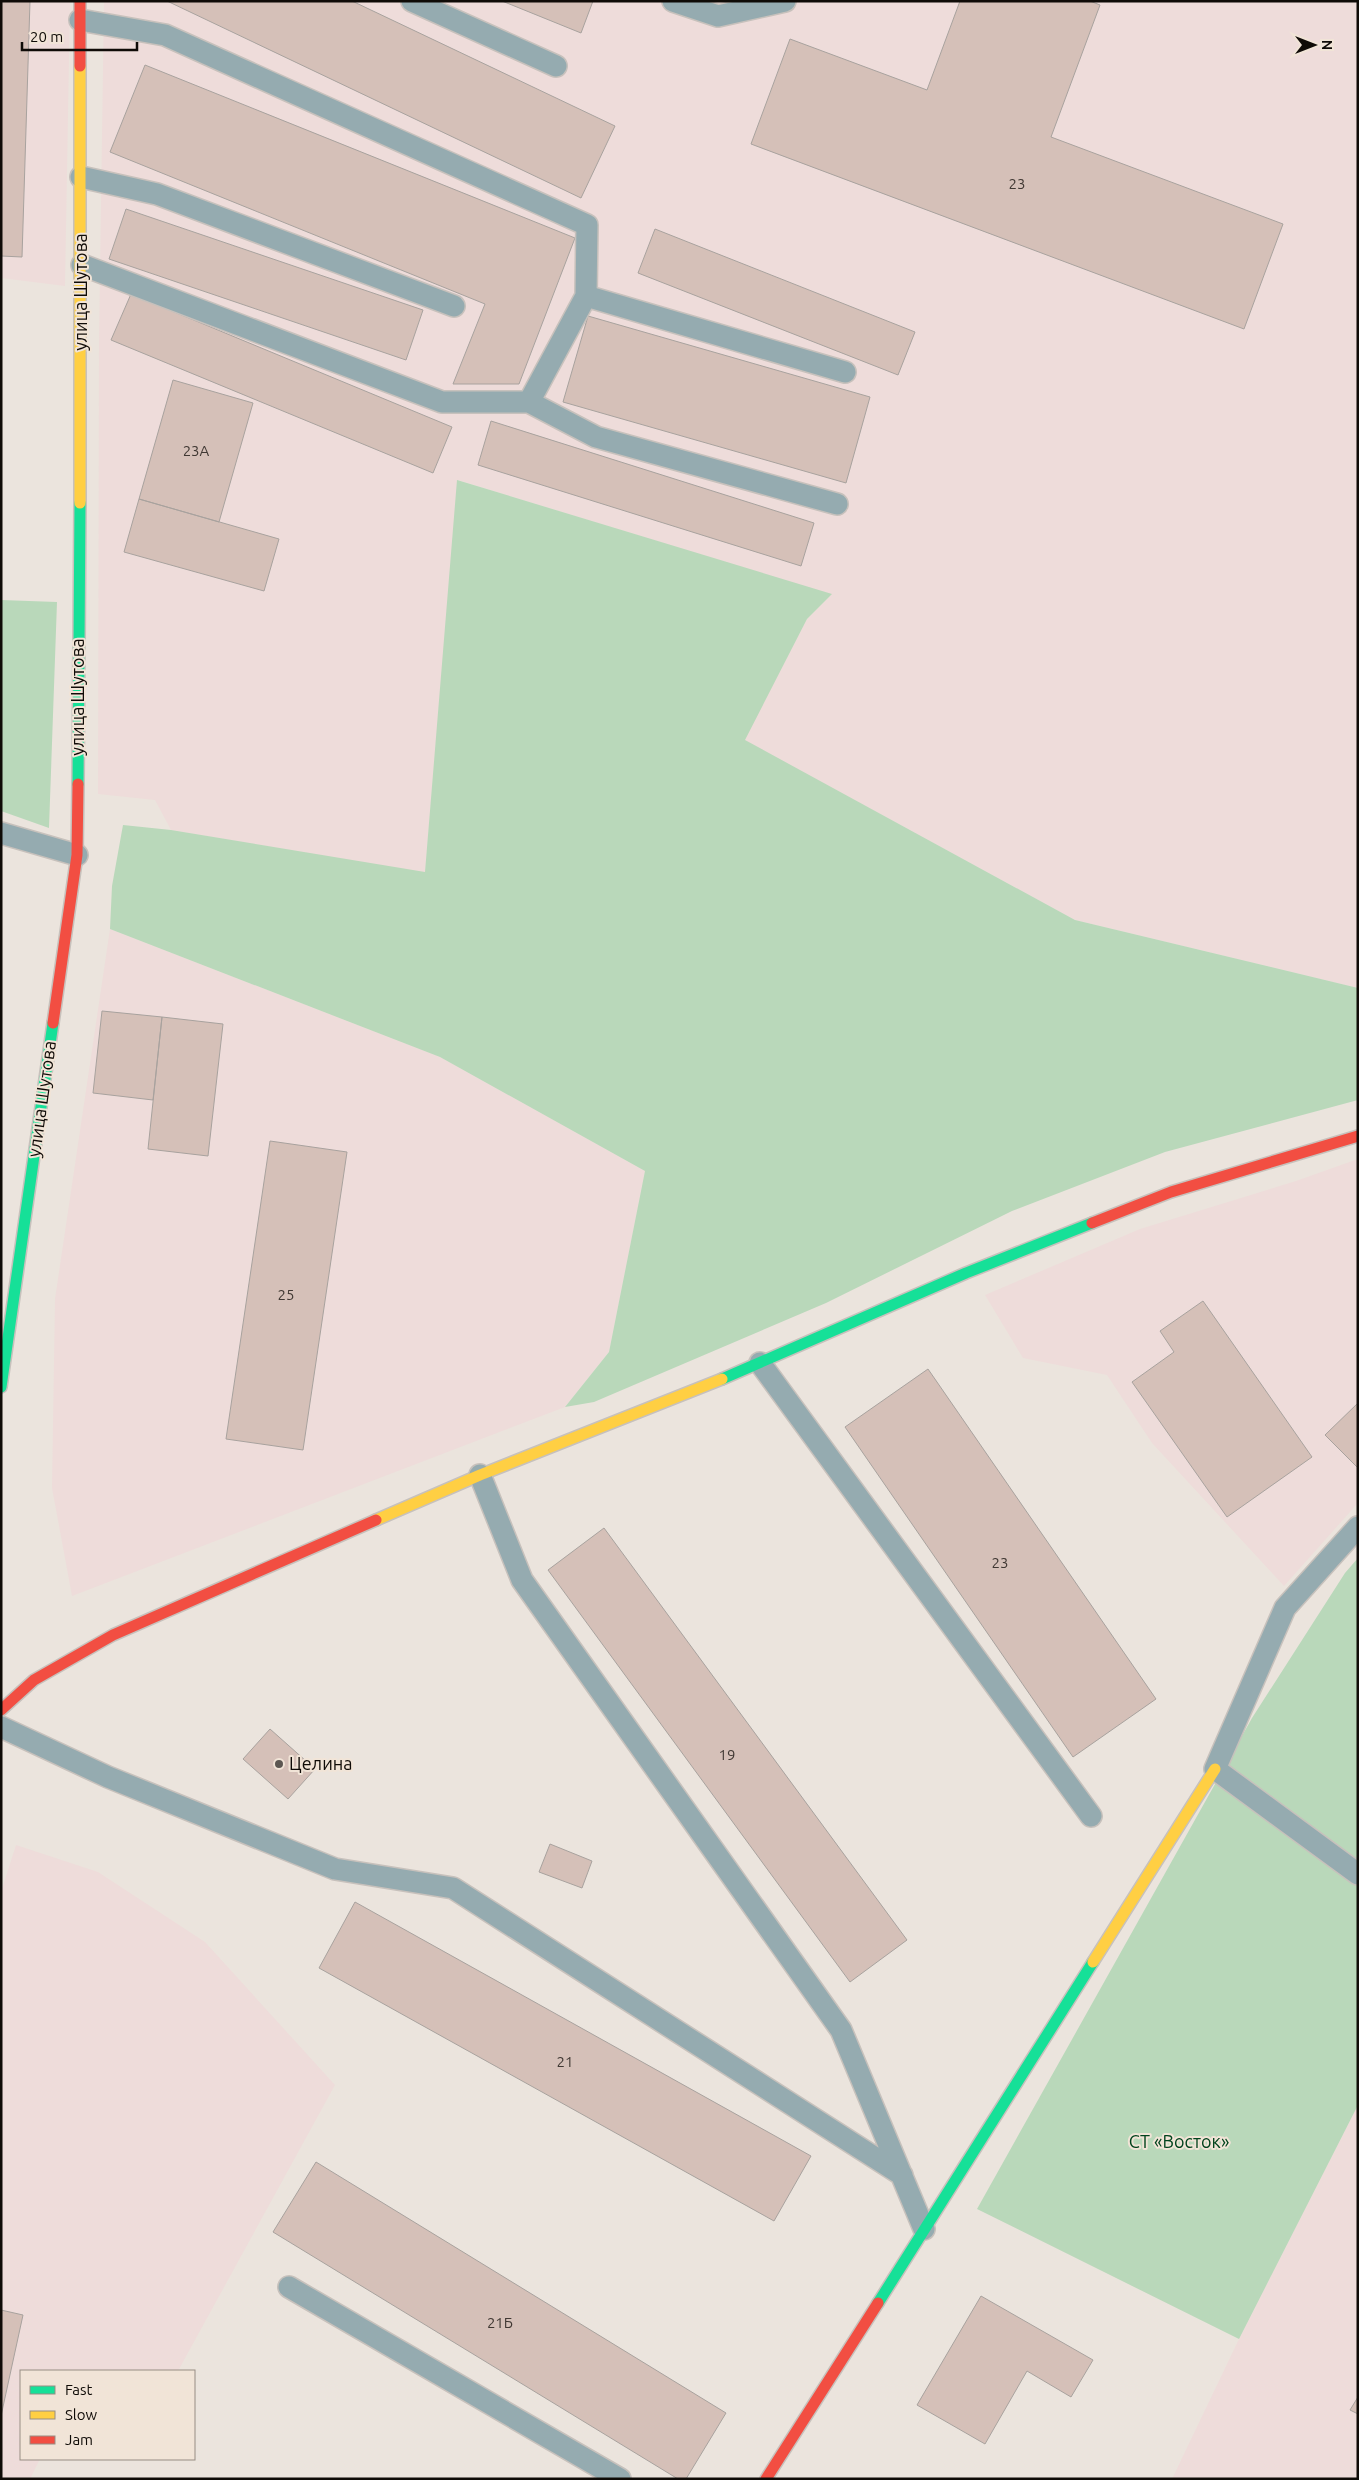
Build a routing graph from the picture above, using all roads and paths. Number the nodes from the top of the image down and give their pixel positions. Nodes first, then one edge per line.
1 (412, 1) edge
2 (673, 1) edge
3 (785, 1) edge
4 (80, 10) edge
5 (556, 66) dead end
6 (81, 178) junction
7 (82, 265) junction
8 (586, 296) junction
9 (454, 306) dead end
10 (845, 372) dead end
11 (528, 402) junction
12 (837, 504) dead end
13 (1, 833) edge
14 (77, 855) junction
15 (1358, 1136) edge
16 (760, 1363) junction
17 (1, 1387) edge
18 (480, 1475) junction
19 (1358, 1527) edge
20 (1, 1710) edge
21 (1, 1727) edge
22 (1215, 1769) junction
23 (1091, 1816) dead end
24 (1358, 1874) edge
25 (902, 2175) junction
26 (924, 2229) junction
27 (290, 2286) dead end
28 (620, 2479) edge
29 (766, 2479) edge

1 - 5 lane
2 - 3 lane
4 - 6 street, улица Шутова
4 - 8 lane
6 - 7 street, улица Шутова
6 - 9 lane
7 - 11 lane
7 - 14 street, улица Шутова
8 - 10 lane
8 - 11 lane
11 - 12 lane
13 - 14 lane
14 - 17 street, улица Шутова
15 - 16 street
16 - 18 street
16 - 23 lane
18 - 20 street
18 - 25 lane
19 - 22 lane
21 - 25 lane
22 - 24 lane
22 - 26 street
25 - 26 lane
26 - 29 street
27 - 28 lane

